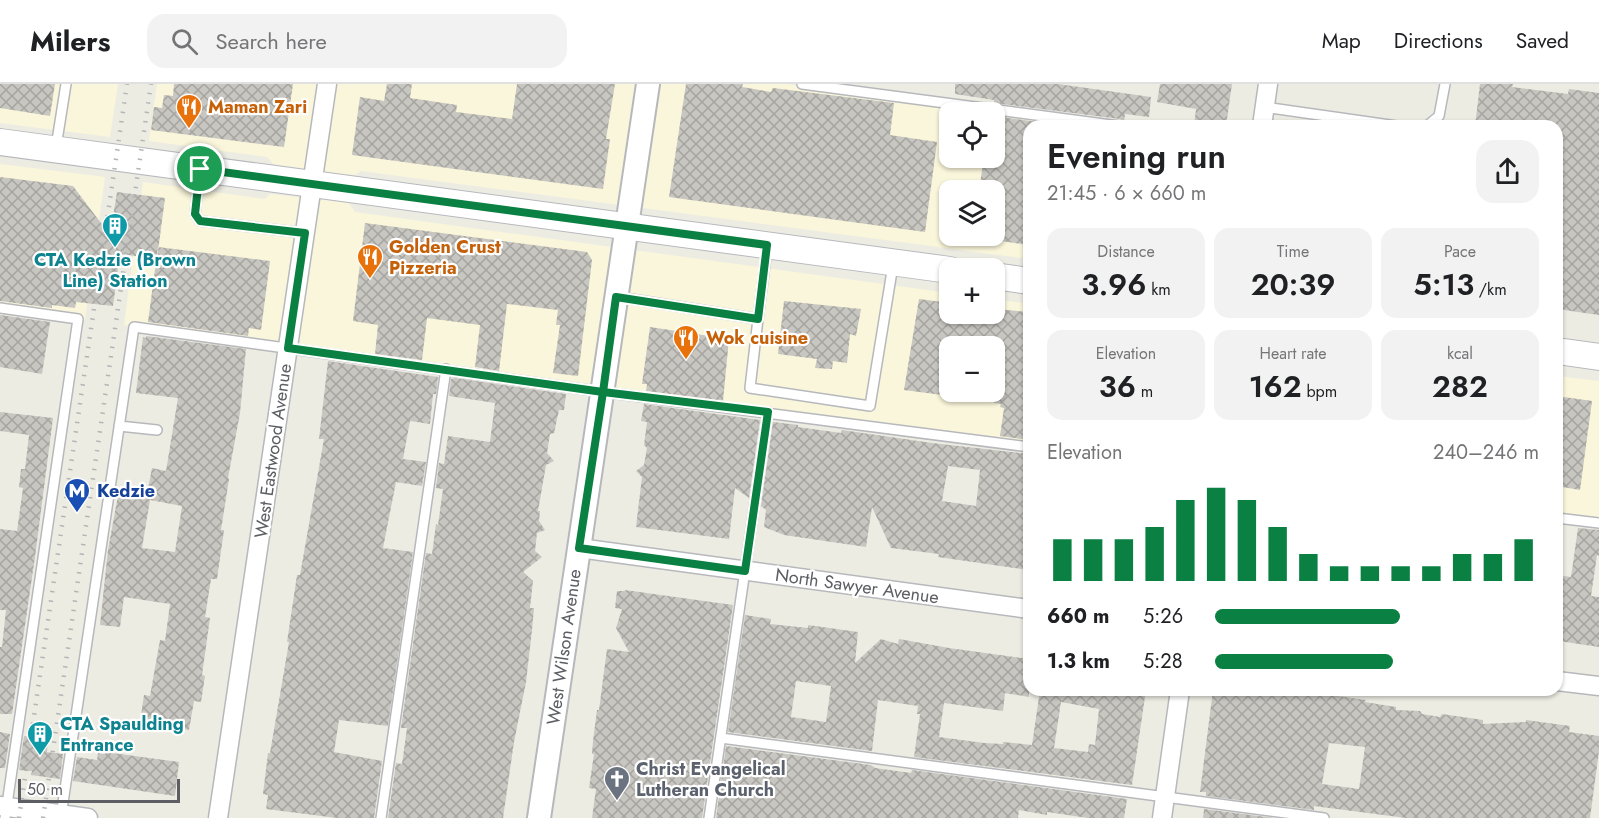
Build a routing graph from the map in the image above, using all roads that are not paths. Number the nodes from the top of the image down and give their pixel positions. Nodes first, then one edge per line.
1 (66, 84) edge
2 (327, 84) edge
3 (648, 84) edge
4 (802, 84) edge
5 (1268, 84) edge
6 (1445, 84) edge
7 (818, 85) edge
8 (1264, 107) junction
9 (1075, 120) edge
10 (1263, 120) edge
11 (1355, 120) edge
12 (1435, 120) edge
13 (0, 142) edge
14 (56, 149) junction
15 (200, 169) junction
16 (312, 184) junction
17 (627, 226) junction
18 (305, 233) junction
19 (767, 245) junction
20 (893, 263) junction
21 (939, 269) edge
22 (1005, 278) edge
23 (1023, 280) edge
24 (616, 297) junction
25 (0, 308) edge
26 (758, 319) junction
27 (288, 348) junction
28 (1563, 352) edge
29 (1599, 357) edge
30 (446, 369) junction
31 (603, 392) junction
32 (768, 412) junction
33 (119, 426) junction
34 (157, 430) dead end
35 (1023, 446) edge
36 (1563, 519) edge
37 (1599, 523) edge
38 (579, 548) junction
39 (745, 571) junction
40 (1023, 608) edge
41 (1563, 682) edge
42 (1599, 687) edge
43 (1179, 696) edge
44 (721, 738) junction
45 (1165, 797) junction
46 (4, 810) edge
47 (61, 816) edge
48 (88, 818) edge
49 (218, 818) edge
50 (381, 818) edge
51 (539, 818) edge
52 (709, 818) edge
53 (1162, 818) edge
54 (1324, 818) edge

1 - 14 lane
2 - 16 street, West Eastwood Avenue
3 - 17 street, West Wilson Avenue
4 - 7 lane
5 - 8 street
6 - 12 lane
7 - 9 lane
8 - 10 street
8 - 11 lane
13 - 14 main road
14 - 15 main road
15 - 16 main road
15 - 18 lane
16 - 17 main road
16 - 18 street, West Eastwood Avenue
17 - 19 main road
17 - 24 street, West Wilson Avenue
18 - 27 street, West Eastwood Avenue
19 - 20 main road
19 - 26 lane
20 - 21 main road
20 - 26 lane
22 - 23 main road
24 - 26 lane
24 - 31 street, West Wilson Avenue
25 - 46 lane
27 - 30 lane
27 - 33 lane
27 - 49 street, West Eastwood Avenue
28 - 29 main road
30 - 31 lane
30 - 50 lane
31 - 32 lane
31 - 38 street, West Wilson Avenue
32 - 35 lane
32 - 39 lane
33 - 34 lane
33 - 47 lane
36 - 37 lane
38 - 39 street, North Sawyer Avenue
38 - 51 street, West Wilson Avenue
39 - 40 street, North Sawyer Avenue
39 - 44 lane
41 - 42 street
43 - 45 street
44 - 45 lane
44 - 52 lane
45 - 53 street
45 - 54 lane
46 - 47 street
47 - 48 street

